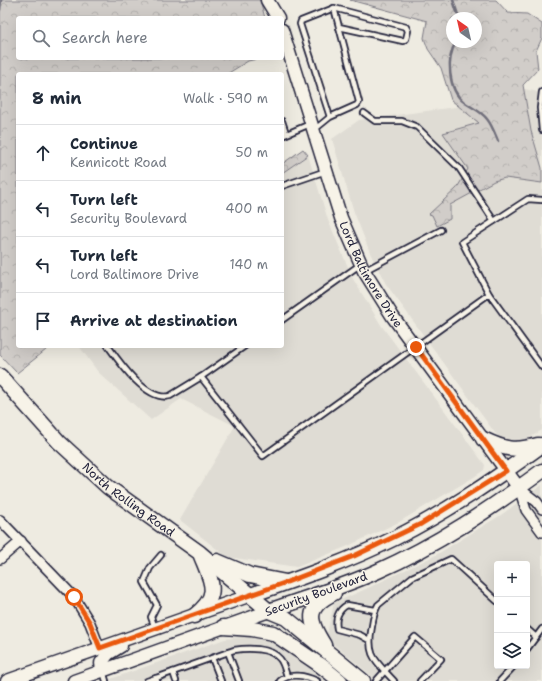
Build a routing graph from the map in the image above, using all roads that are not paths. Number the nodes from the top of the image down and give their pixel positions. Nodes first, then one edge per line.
1 (267, 0) edge
2 (278, 0) edge
3 (334, 8) junction
4 (277, 16) edge
5 (339, 27) junction
6 (284, 36) edge
7 (542, 92) edge
8 (364, 113) dead end
9 (330, 117) junction
10 (313, 127) junction
11 (542, 130) edge
12 (284, 135) edge
13 (326, 170) junction
14 (284, 185) edge
15 (542, 200) edge
16 (494, 221) junction
17 (440, 230) dead end
18 (363, 268) junction
19 (488, 294) junction
20 (284, 319) edge
21 (416, 347) junction
22 (109, 348) edge
23 (242, 348) edge
24 (542, 367) edge
25 (0, 376) edge
26 (201, 377) junction
27 (483, 439) junction
28 (542, 445) edge
29 (506, 471) junction
30 (542, 471) edge
31 (519, 488) junction
32 (542, 509) edge
33 (0, 520) edge
34 (542, 532) edge
35 (21, 540) junction
36 (200, 554) junction
37 (161, 555) dead end
38 (0, 559) edge
39 (377, 572) junction
40 (287, 582) junction
41 (251, 595) junction
42 (494, 599) edge
43 (375, 610) junction
44 (269, 611) junction
45 (194, 616) junction
46 (223, 627) junction
47 (542, 630) edge
48 (151, 631) junction
49 (530, 632) edge
50 (536, 638) junction
51 (369, 640) junction
52 (530, 645) edge
53 (100, 648) junction
54 (228, 652) junction
55 (212, 658) junction
56 (329, 663) junction
57 (511, 669) edge
58 (384, 671) junction
59 (173, 672) junction
60 (104, 675) edge
61 (287, 676) junction
62 (156, 679) edge
63 (8, 681) edge
64 (74, 681) edge
65 (147, 681) edge
66 (176, 681) edge
67 (221, 681) edge
68 (239, 681) edge
69 (280, 681) edge
70 (317, 681) edge
71 (340, 681) edge
72 (363, 681) edge
73 (376, 681) edge
74 (394, 681) edge
75 (420, 681) edge
76 (500, 681) edge

1 - 4 main road
2 - 4 main road
3 - 5 lane
3 - 5 lane
3 - 9 lane
5 - 9 lane
6 - 10 main road, Lord Baltimore Drive
7 - 11 lane
8 - 16 lane
9 - 10 lane
10 - 12 lane
10 - 13 main road, Lord Baltimore Drive
13 - 14 lane
13 - 18 main road, Lord Baltimore Drive
15 - 16 lane
16 - 19 lane
17 - 18 lane
18 - 20 lane
18 - 21 main road, Lord Baltimore Drive
19 - 21 lane
19 - 24 lane
21 - 26 lane
21 - 27 main road, Lord Baltimore Drive
22 - 26 lane
23 - 26 lane
25 - 36 main road, North Rolling Road
27 - 28 main road
27 - 29 main road, Lord Baltimore Drive
28 - 29 main road, Security Boulevard
29 - 31 main road, Lord Baltimore Drive
29 - 40 main road, Security Boulevard
30 - 31 main road, Security Boulevard
31 - 32 street, Lord Baltimore Drive
31 - 34 street, Lord Baltimore Drive
31 - 39 main road, Security Boulevard
33 - 35 street
35 - 38 street
35 - 53 street
36 - 40 main road
36 - 41 main road, North Rolling Road
36 - 45 main road
37 - 48 lane
39 - 44 main road, Security Boulevard
39 - 56 main road
40 - 41 main road, Security Boulevard
41 - 44 main road, North Rolling Road
41 - 45 main road, Security Boulevard
42 - 43 lane
43 - 51 lane
43 - 51 lane
44 - 46 main road, Security Boulevard
44 - 56 main road, North Rolling Road
45 - 48 main road, Security Boulevard
46 - 56 main road
46 - 60 main road, Security Boulevard
47 - 50 lane
48 - 53 main road, Security Boulevard
48 - 60 main road
49 - 50 lane
50 - 52 lane
51 - 58 lane
53 - 63 main road, Security Boulevard
54 - 55 lane
54 - 61 lane
54 - 68 lane
55 - 59 lane
55 - 67 lane
56 - 70 lane
56 - 71 main road, North Rolling Road
56 - 72 main road, North Rolling Road
57 - 76 lane
58 - 73 lane
58 - 74 lane
58 - 75 lane
59 - 62 lane
59 - 66 lane
60 - 64 main road, Security Boulevard
61 - 69 lane
61 - 70 lane
62 - 65 lane

